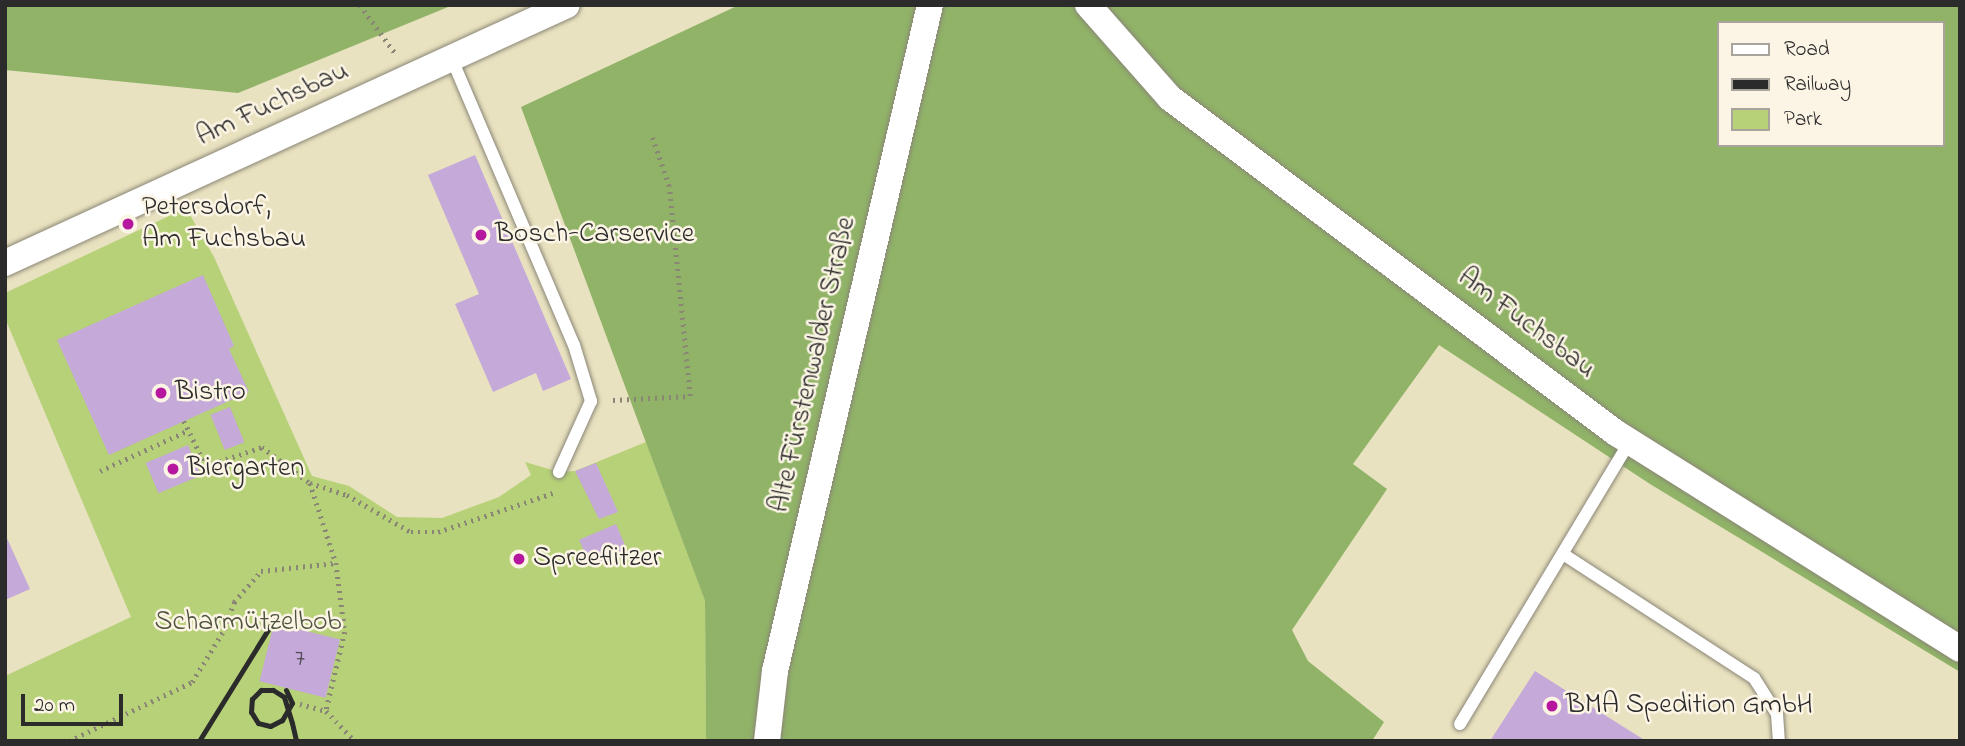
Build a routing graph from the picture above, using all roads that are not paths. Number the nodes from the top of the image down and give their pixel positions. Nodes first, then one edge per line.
1 (567, 5) edge
2 (930, 5) edge
3 (1088, 5) edge
4 (451, 57) junction
5 (5, 262) edge
6 (1630, 441) junction
7 (559, 472) road end
8 (1563, 554) junction
9 (1960, 649) edge
10 (1460, 724) dead end
11 (767, 741) edge
12 (1779, 741) edge

1 - 4 street, Am Fuchsbau
2 - 11 street, Alte Fürstenwalder Straße
3 - 6 street, Am Fuchsbau
4 - 5 street, Am Fuchsbau
4 - 7 lane
6 - 8 lane
6 - 9 street, Am Fuchsbau
8 - 10 lane
8 - 12 lane

